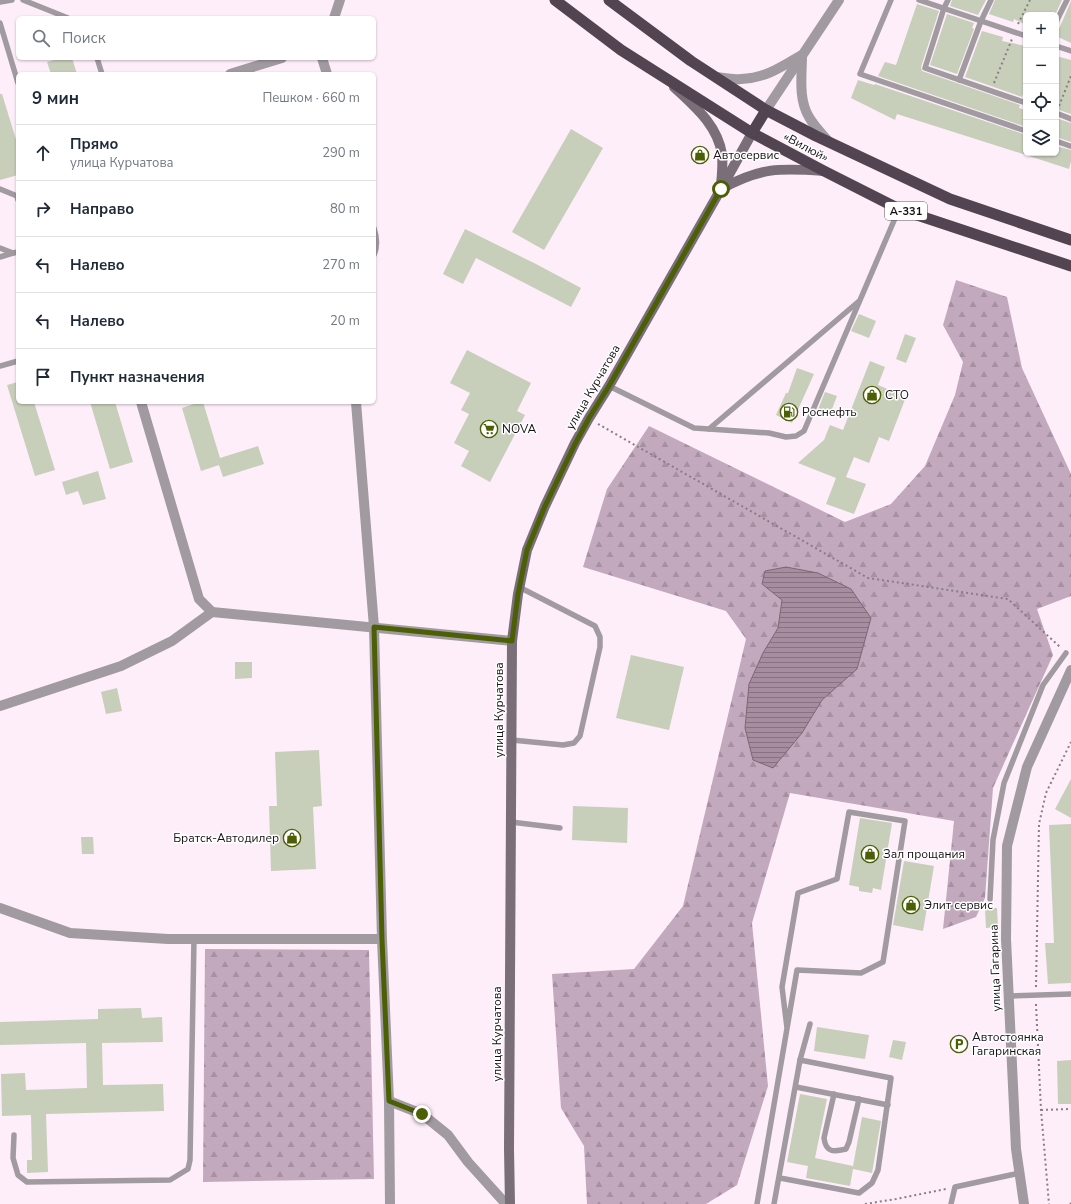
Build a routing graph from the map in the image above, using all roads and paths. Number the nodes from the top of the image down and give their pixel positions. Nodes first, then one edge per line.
1 (12, 0) edge
2 (23, 0) edge
3 (340, 0) edge
4 (555, 0) edge
5 (610, 0) edge
6 (839, 0) edge
7 (891, 0) edge
8 (919, 0) edge
9 (948, 0) edge
10 (991, 0) edge
11 (1030, 0) edge
12 (1067, 0) edge
13 (0, 2) edge
14 (944, 8) junction
15 (63, 16) edge
16 (335, 16) edge
17 (1059, 16) edge
18 (981, 21) junction
19 (0, 23) edge
20 (1014, 32) junction
21 (1023, 35) edge
22 (1059, 47) edge
23 (1071, 52) edge
24 (802, 55) junction
25 (98, 60) edge
26 (276, 60) edge
27 (323, 60) edge
28 (101, 72) edge
29 (236, 72) edge
30 (326, 72) edge
31 (16, 76) edge
32 (1071, 76) edge
33 (714, 77) junction
34 (664, 78) junction
35 (960, 80) junction
36 (991, 91) junction
37 (1023, 100) edge
38 (1059, 105) edge
39 (766, 110) junction
40 (1059, 114) edge
41 (1071, 118) edge
42 (1023, 130) edge
43 (752, 133) junction
44 (829, 142) junction
45 (1059, 142) edge
46 (1070, 146) edge
47 (824, 171) junction
48 (0, 189) edge
49 (721, 189) junction
50 (16, 196) edge
51 (899, 209) junction
52 (1071, 240) edge
53 (0, 248) edge
54 (16, 252) edge
55 (0, 257) edge
56 (1071, 266) edge
57 (860, 301) junction
58 (16, 362) edge
59 (0, 366) edge
60 (609, 386) junction
61 (142, 404) edge
62 (356, 404) edge
63 (589, 418) junction
64 (709, 429) junction
65 (519, 587) junction
66 (212, 612) junction
67 (374, 627) junction
68 (512, 641) junction
69 (1066, 653) joint
70 (1071, 670) edge
71 (0, 706) edge
72 (512, 740) junction
73 (1071, 742) edge
74 (511, 822) junction
75 (560, 828) dead end
76 (990, 899) dead end
77 (0, 908) edge
78 (194, 939) junction
79 (382, 939) junction
80 (1071, 994) edge
81 (1036, 995) junction
82 (1009, 996) junction
83 (810, 1024) dead end
84 (787, 1028) junction
85 (800, 1060) junction
86 (796, 1086) junction
87 (834, 1094) junction
88 (859, 1099) junction
89 (389, 1101) junction
90 (888, 1105) junction
91 (1071, 1109) edge
92 (1041, 1110) junction
93 (14, 1135) dead end
94 (1020, 1173) junction
95 (780, 1178) junction
96 (955, 1187) junction
97 (390, 1204) edge
98 (506, 1204) edge
99 (510, 1204) edge
100 (757, 1204) edge
101 (774, 1204) edge
102 (865, 1204) edge
103 (951, 1204) edge
104 (1024, 1204) edge
105 (1049, 1204) edge

1 - 13 lane
2 - 15 lane
3 - 16 street
4 - 34 highway, «Вилюй» / А-331
5 - 33 highway, «Вилюй» / А-331
6 - 24 street
7 - 42 lane
8 - 14 lane
9 - 14 lane
10 - 18 lane
11 - 20 path
12 - 17 lane
14 - 18 lane
14 - 35 lane
18 - 20 lane
18 - 35 lane
19 - 31 lane
20 - 21 lane
20 - 36 path
22 - 23 lane
24 - 33 street
24 - 39 street
24 - 44 street
25 - 28 lane
26 - 29 street
27 - 30 street
32 - 38 path
33 - 39 highway, «Вилюй» / А-331
34 - 43 highway, «Вилюй» / А-331
34 - 49 main road
35 - 36 lane
36 - 37 lane
39 - 43 highway, улица Курчатова
39 - 44 highway, «Вилюй» / А-331
40 - 41 lane
43 - 47 highway, «Вилюй» / А-331
43 - 49 main road, улица Курчатова
44 - 52 highway, «Вилюй» / А-331
45 - 46 lane
47 - 49 main road
47 - 51 highway, «Вилюй» / А-331
48 - 50 lane
49 - 60 main road, улица Курчатова
51 - 56 highway, «Вилюй» / А-331
51 - 57 lane
53 - 54 lane
54 - 55 lane
57 - 64 lane
57 - 64 lane
58 - 59 lane
60 - 63 main road, улица Курчатова
60 - 64 lane
61 - 66 street
62 - 67 street
63 - 65 main road, улица Курчатова
63 - 69 path
65 - 68 main road, улица Курчатова
65 - 72 lane
66 - 67 street
66 - 71 street
67 - 68 street
67 - 79 street
68 - 72 main road, улица Курчатова
69 - 76 lane
70 - 82 street, улица Гагарина
72 - 74 main road, улица Курчатова
73 - 81 path
74 - 75 lane
74 - 99 main road, улица Курчатова
77 - 78 street
78 - 79 street
78 - 93 lane
79 - 89 street
80 - 81 lane
81 - 82 lane
81 - 92 path
82 - 94 street, улица Гагарина
83 - 85 lane
84 - 84 lane
84 - 100 lane
85 - 86 lane
85 - 90 lane
86 - 87 lane
86 - 95 lane
87 - 88 lane
87 - 88 lane
88 - 90 lane
89 - 97 street
89 - 98 street
90 - 95 lane
91 - 92 path
92 - 105 path
94 - 96 lane
94 - 104 street, улица Гагарина
95 - 101 lane
96 - 102 path
96 - 103 lane

